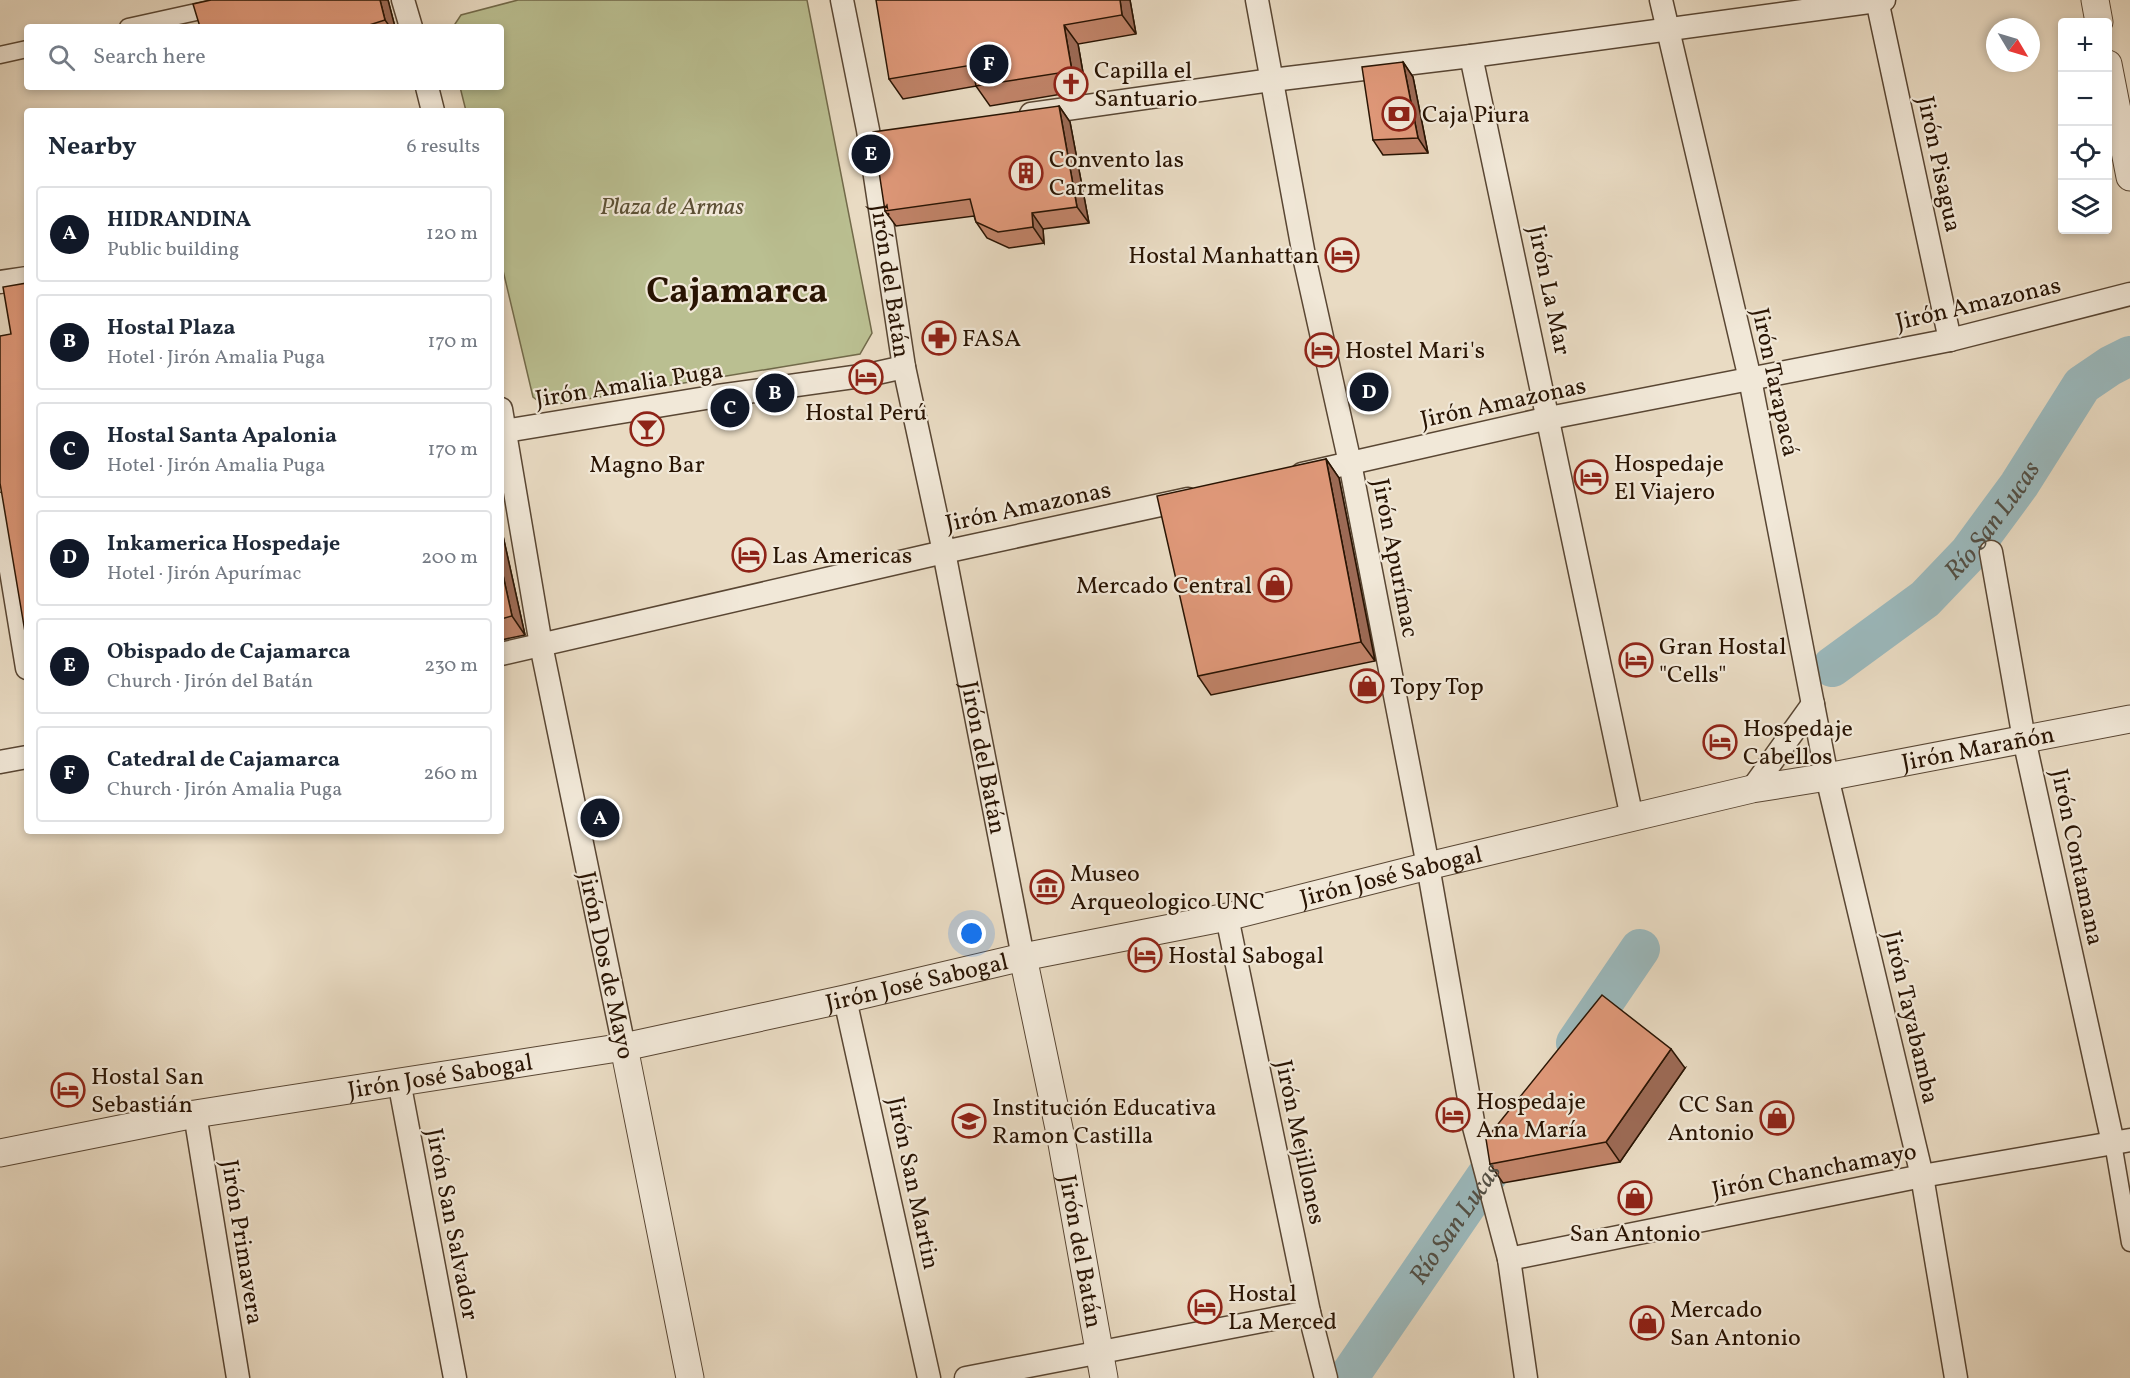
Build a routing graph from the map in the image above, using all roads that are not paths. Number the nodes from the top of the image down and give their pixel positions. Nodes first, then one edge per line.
1 (251, 0) edge
2 (403, 0) edge
3 (842, 0) edge
4 (1257, 0) edge
5 (1661, 0) edge
6 (1879, 0) edge
7 (2095, 0) edge
8 (2098, 18) edge
9 (142, 24) edge
10 (410, 24) edge
11 (1667, 28) junction
12 (24, 50) edge
13 (0, 55) edge
14 (1471, 56) junction
15 (2110, 72) edge
16 (1272, 80) junction
17 (428, 90) edge
18 (432, 108) edge
19 (1015, 116) edge
20 (2130, 177) edge
21 (24, 278) edge
22 (0, 282) edge
23 (2130, 294) edge
24 (1950, 339) junction
25 (904, 366) junction
26 (1750, 379) junction
27 (1550, 418) junction
28 (504, 420) edge
29 (504, 426) edge
30 (1350, 463) junction
31 (1280, 478) edge
32 (1211, 494) edge
33 (0, 504) edge
34 (944, 552) junction
35 (1991, 552) dead end
36 (541, 645) junction
37 (24, 650) edge
38 (504, 653) edge
39 (1813, 704) junction
40 (2130, 719) edge
41 (2024, 739) junction
42 (24, 758) edge
43 (0, 762) edge
44 (1827, 777) junction
45 (1752, 789) junction
46 (1632, 818) junction
47 (1428, 866) junction
48 (1227, 917) junction
49 (1023, 957) junction
50 (845, 999) junction
51 (624, 1047) junction
52 (399, 1081) junction
53 (195, 1114) junction
54 (2122, 1142) edge
55 (0, 1153) edge
56 (1922, 1176) junction
57 (2130, 1243) edge
58 (1509, 1258) junction
59 (1309, 1312) junction
60 (1101, 1366) edge
61 (1324, 1371) edge
62 (238, 1378) edge
63 (455, 1378) edge
64 (690, 1378) edge
65 (929, 1378) edge
66 (966, 1378) edge
67 (1526, 1378) edge
68 (1956, 1378) edge

1 - 9 street
2 - 10 street
3 - 25 street, Jirón del Batán
4 - 16 street, Jirón Apurímac
5 - 11 street, Jirón Tarapacá
6 - 11 street
6 - 24 street, Jirón Pisagua
7 - 8 street
11 - 14 street
11 - 26 street, Jirón Tarapacá
12 - 13 street
14 - 16 street
14 - 27 street, Jirón La Mar
15 - 20 street
16 - 19 street
16 - 30 street, Jirón Apurímac
17 - 18 street
21 - 22 street
23 - 24 street, Jirón Amazonas
24 - 26 street, Jirón Amazonas
25 - 28 street, Jirón Amalia Puga
25 - 34 street, Jirón del Batán
26 - 27 street, Jirón Amazonas
26 - 39 street, Jirón Tarapacá
27 - 30 street, Jirón Amazonas
27 - 46 street, Jirón La Mar
29 - 36 street, Jirón Dos de Mayo
30 - 31 street, Jirón Amazonas
30 - 47 street, Jirón Apurímac
32 - 34 street, Jirón Amazonas
33 - 37 street
34 - 36 street, Jirón Amazonas
34 - 49 street, Jirón del Batán
35 - 41 street, Jirón Contamana
36 - 38 street, Jirón Amazonas
36 - 51 street, Jirón Dos de Mayo
39 - 44 street, Jirón Tarapacá
39 - 45 street
40 - 41 street, Jirón Marañón
41 - 44 street, Jirón Marañón
41 - 54 street, Jirón Contamana
42 - 43 street
44 - 45 street, Jirón José Sabogal
44 - 56 street, Jirón Tayabamba
45 - 46 street, Jirón José Sabogal
46 - 47 street, Jirón José Sabogal
47 - 48 street, Jirón José Sabogal
47 - 58 street, Jirón Apurímac
48 - 49 street, Jirón José Sabogal
48 - 59 street, Jirón Mejillones
49 - 50 street, Jirón José Sabogal
49 - 60 street, Jirón del Batán
50 - 51 street, Jirón José Sabogal
50 - 65 street, Jirón San Martin
51 - 52 street, Jirón José Sabogal
51 - 64 street, Jirón Dos de Mayo
52 - 53 street, Jirón José Sabogal
52 - 63 street, Jirón San Salvador
53 - 55 street, Jirón José Sabogal
53 - 62 street, Jirón Primavera
54 - 56 street, Jirón Chanchamayo
54 - 57 street, Jirón Contamana
56 - 58 street, Jirón Chanchamayo
56 - 68 street, Jirón Tayabamba
58 - 67 street
59 - 60 street
59 - 61 street, Jirón Mejillones
60 - 66 street

